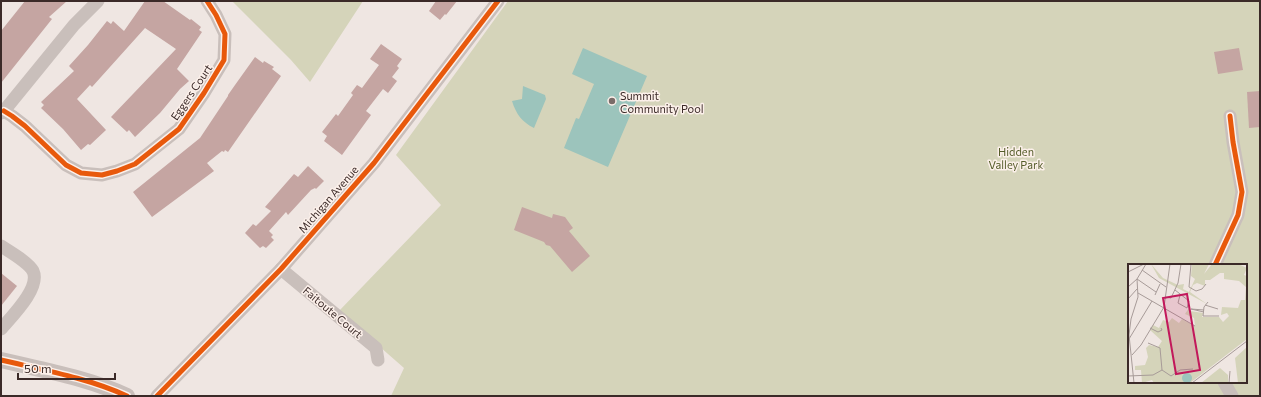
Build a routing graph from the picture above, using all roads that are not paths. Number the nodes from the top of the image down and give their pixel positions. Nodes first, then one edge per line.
1 (98, 1) edge
2 (207, 1) edge
3 (498, 1) edge
4 (2, 112) edge
5 (1230, 116) dead end
6 (1, 246) edge
7 (1215, 264) edge
8 (281, 269) junction
9 (1, 329) edge
10 (1, 360) edge
11 (378, 360) dead end
12 (1225, 383) edge
13 (127, 396) edge
14 (157, 396) edge
15 (1232, 396) edge

1 - 4 street, Eggers Court
2 - 4 street, Eggers Court
3 - 8 street, Michigan Avenue
5 - 7 street
6 - 9 street
8 - 11 street, Faitoute Court
8 - 14 street, Michigan Avenue
10 - 13 street
12 - 15 street

